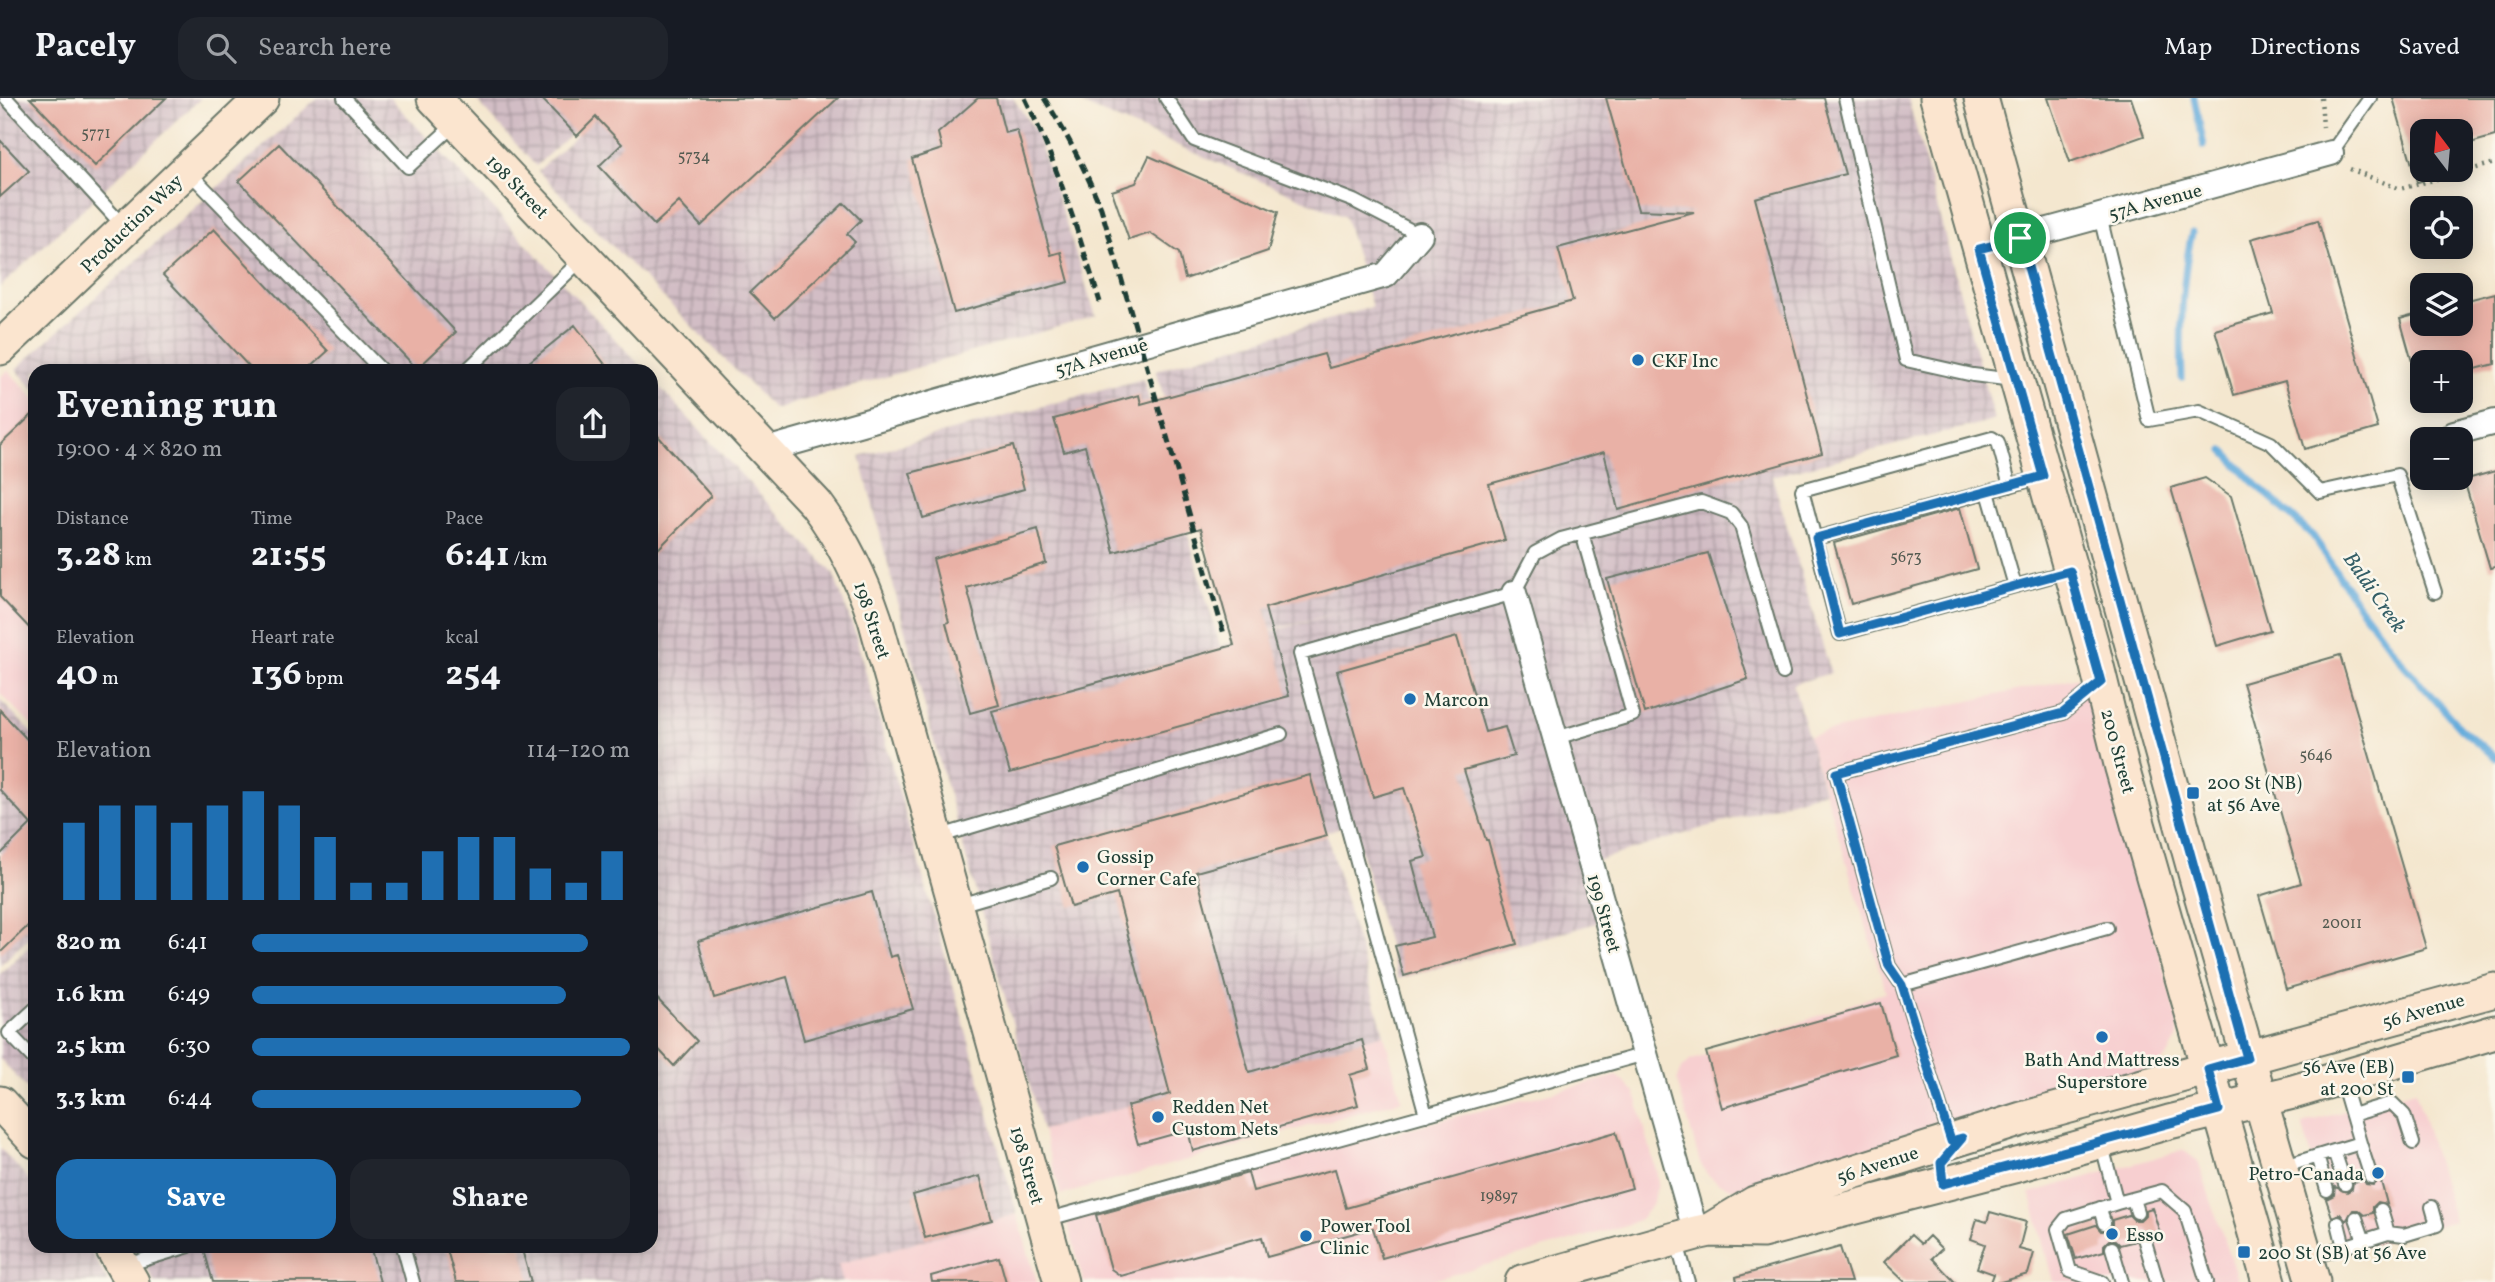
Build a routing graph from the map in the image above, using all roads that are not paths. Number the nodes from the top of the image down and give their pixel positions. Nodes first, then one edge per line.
1 (6, 98) edge
2 (262, 98) edge
3 (344, 98) edge
4 (434, 98) edge
5 (1166, 98) edge
6 (1845, 98) edge
7 (1937, 98) edge
8 (1981, 98) edge
9 (2370, 98) edge
10 (457, 122) junction
11 (2331, 153) joint
12 (187, 170) junction
13 (2099, 216) junction
14 (125, 228) junction
15 (1420, 235) joint
16 (2020, 238) junction
17 (1979, 249) junction
18 (585, 256) junction
19 (0, 348) edge
20 (375, 364) edge
21 (473, 364) edge
22 (2015, 380) junction
23 (2495, 422) edge
24 (2473, 428) edge
25 (766, 450) junction
26 (2043, 476) junction
27 (2010, 486) junction
28 (1988, 492) junction
29 (1582, 533) junction
30 (1816, 538) junction
31 (2070, 571) junction
32 (2015, 586) junction
33 (2435, 592) dead end
34 (1514, 593) junction
35 (1783, 673) dead end
36 (2101, 682) junction
37 (1281, 734) dead end
38 (1556, 738) junction
39 (936, 837) junction
40 (1051, 877) dead end
41 (956, 906) junction
42 (2107, 928) dead end
43 (1902, 985) junction
44 (2495, 990) edge
45 (28, 1015) edge
46 (2495, 1032) edge
47 (28, 1053) edge
48 (1645, 1054) junction
49 (2247, 1058) junction
50 (2208, 1069) junction
51 (2341, 1077) junction
52 (2259, 1100) junction
53 (0, 1103) edge
54 (2219, 1110) junction
55 (1426, 1115) junction
56 (2352, 1115) junction
57 (28, 1133) edge
58 (1957, 1139) junction
59 (2101, 1142) junction
60 (2360, 1143) junction
61 (2413, 1143) dead end
62 (2334, 1151) junction
63 (2317, 1156) junction
64 (2278, 1168) junction
65 (2371, 1177) dead end
66 (1943, 1184) junction
67 (2345, 1184) dead end
68 (2327, 1190) dead end
69 (2133, 1199) junction
70 (2117, 1203) junction
71 (2100, 1208) junction
72 (2432, 1208) dead end
73 (2381, 1210) dead end
74 (2137, 1212) dead end
75 (2356, 1218) dead end
76 (1044, 1220) junction
77 (2104, 1223) dead end
78 (2338, 1223) dead end
79 (2388, 1233) junction
80 (1694, 1234) junction
81 (2144, 1238) dead end
82 (2364, 1241) junction
83 (2344, 1247) junction
84 (2112, 1248) dead end
85 (164, 1253) edge
86 (405, 1253) edge
87 (122, 1265) edge
88 (2309, 1270) edge
89 (413, 1282) edge
90 (1061, 1282) edge
91 (1522, 1282) edge
92 (1688, 1282) edge
93 (2102, 1282) edge
94 (2122, 1282) edge
95 (2157, 1282) edge
96 (2207, 1282) edge
97 (2269, 1282) edge

1 - 14 lane
2 - 12 main road, Production Way
3 - 10 lane
4 - 10 main road, 198 Street
5 - 15 lane
6 - 22 lane
7 - 17 main road, 200 Street
8 - 16 main road
9 - 11 lane
10 - 18 main road, 198 Street
11 - 13 street, 57A Avenue
12 - 14 main road, Production Way
12 - 20 lane
13 - 16 street, 57A Avenue
13 - 33 lane
14 - 19 main road, Production Way
15 - 25 street, 57A Avenue
16 - 17 street, 57A Avenue
16 - 49 main road
17 - 22 main road, 200 Street
18 - 21 lane
18 - 25 main road, 198 Street
22 - 26 main road, 200 Street
23 - 24 street
25 - 39 main road, 198 Street
26 - 27 lane
26 - 31 main road, 200 Street
27 - 28 lane
27 - 30 lane
28 - 30 lane
28 - 32 lane
29 - 34 lane
29 - 35 lane
29 - 38 lane
30 - 32 lane
31 - 32 lane
31 - 36 main road, 200 Street
34 - 38 street, 199 Street
34 - 55 lane
36 - 43 lane
36 - 50 main road, 200 Street
37 - 39 lane
38 - 48 street, 199 Street
39 - 41 main road, 198 Street
40 - 41 lane
41 - 76 main road, 198 Street
42 - 43 lane
43 - 58 lane
44 - 49 main road, 56 Avenue
45 - 47 lane
46 - 51 main road, 56 Avenue
48 - 55 lane
48 - 80 street, 199 Street
49 - 50 main road, 56 Avenue
49 - 52 main road
50 - 54 main road, 200 Street
50 - 58 main road, 56 Avenue
51 - 52 main road, 56 Avenue
51 - 56 lane
52 - 54 main road, 56 Avenue
52 - 64 main road
53 - 57 main road
54 - 59 main road, 56 Avenue
54 - 97 main road, 200 Street
55 - 76 lane
56 - 60 lane
56 - 61 lane
58 - 66 main road
58 - 80 main road, 56 Avenue
59 - 66 main road, 56 Avenue
59 - 70 lane
60 - 62 lane
60 - 65 lane
62 - 63 lane
62 - 67 lane
63 - 64 lane
63 - 68 lane
64 - 88 main road
66 - 80 main road, 56 Avenue
69 - 70 lane
69 - 74 lane
69 - 96 lane
70 - 71 lane
71 - 77 lane
71 - 93 lane
72 - 79 lane
73 - 79 lane
75 - 82 lane
76 - 90 main road, 198 Street
78 - 83 lane
79 - 82 lane
80 - 91 main road, 56 Avenue
80 - 92 lane
81 - 95 lane
82 - 83 lane
83 - 88 lane
84 - 94 lane
85 - 87 lane
86 - 89 lane

